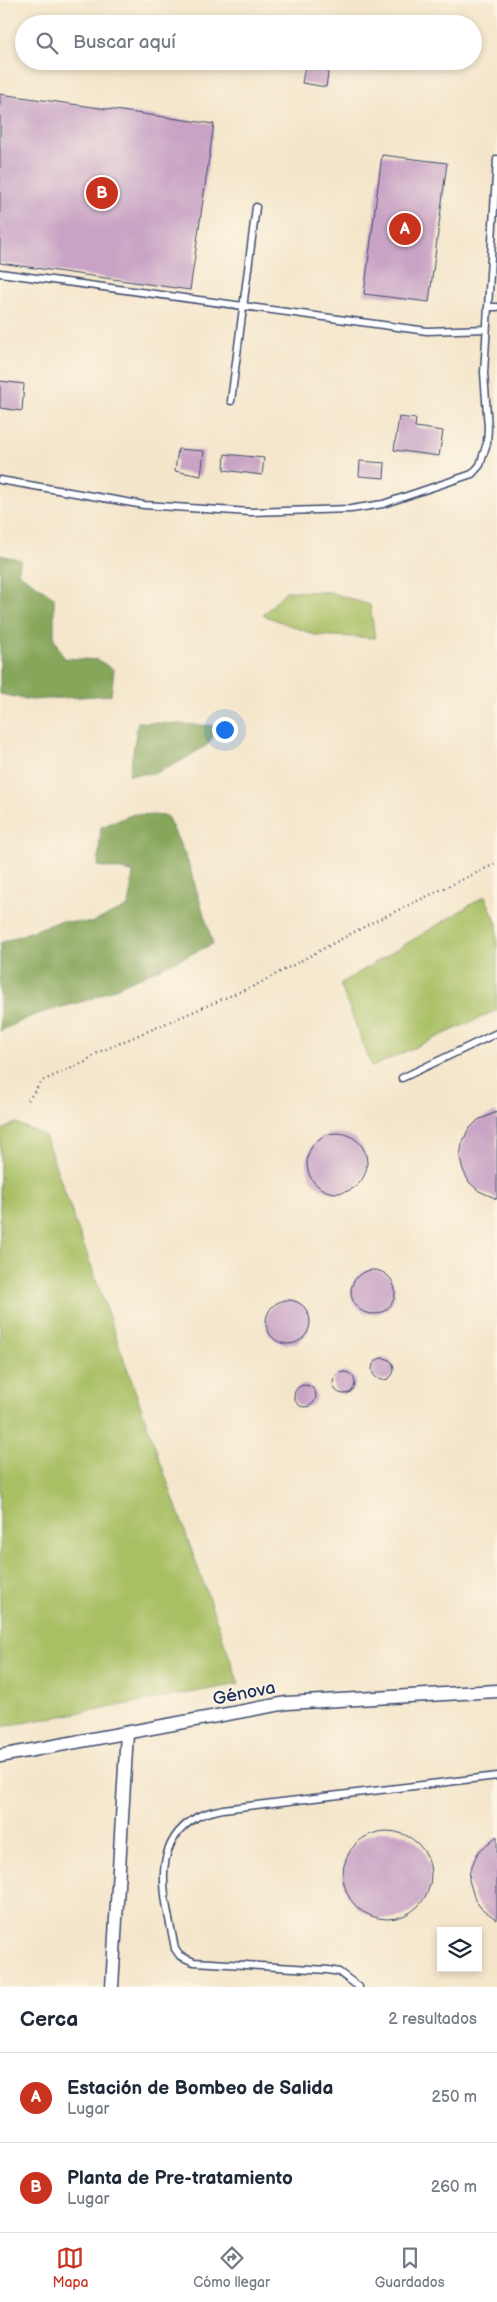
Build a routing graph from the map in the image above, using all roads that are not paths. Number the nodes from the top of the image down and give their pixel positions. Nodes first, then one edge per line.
1 (497, 159) edge
2 (256, 207) dead end
3 (0, 273) edge
4 (243, 306) junction
5 (497, 306) edge
6 (488, 307) junction
7 (486, 329) junction
8 (231, 401) dead end
9 (0, 480) edge
10 (497, 1033) edge
11 (402, 1078) dead end
12 (497, 1691) edge
13 (127, 1733) junction
14 (0, 1756) edge
15 (497, 1776) edge
16 (112, 1987) edge
17 (359, 1987) edge

1 - 6 lane
2 - 4 lane
3 - 4 lane
4 - 7 lane
4 - 8 lane
5 - 6 lane
6 - 7 lane
7 - 9 lane
10 - 11 lane
12 - 13 street, Génova
13 - 14 street, Génova
13 - 16 street
15 - 17 lane

